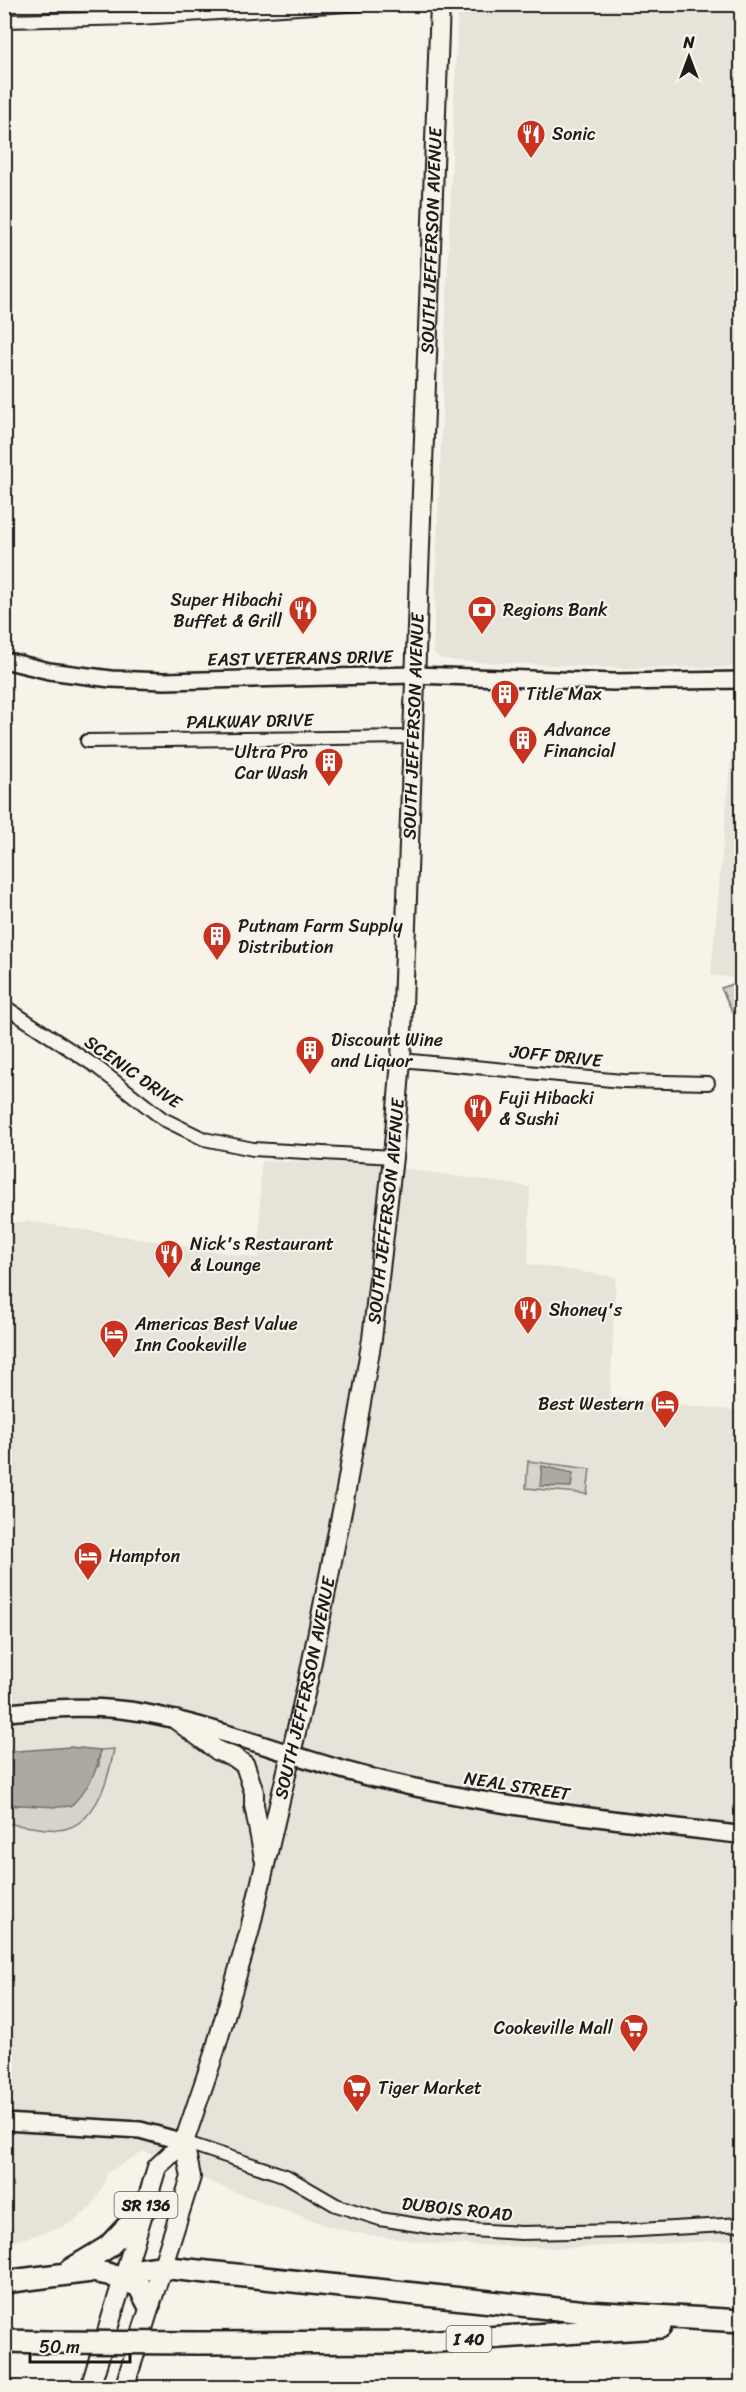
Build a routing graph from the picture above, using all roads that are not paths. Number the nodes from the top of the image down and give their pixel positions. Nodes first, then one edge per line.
1 (363, 4) edge
2 (440, 4) edge
3 (4, 21) edge
4 (4, 660) edge
5 (414, 675) junction
6 (741, 680) edge
7 (413, 737) junction
8 (87, 741) dead end
9 (4, 1006) edge
10 (400, 1060) junction
11 (708, 1083) dead end
12 (393, 1158) junction
13 (4, 1713) edge
14 (176, 1720) junction
15 (292, 1754) junction
16 (741, 1835) edge
17 (265, 1864) junction
18 (4, 2122) edge
19 (184, 2142) junction
20 (145, 2208) junction
21 (741, 2224) edge
22 (160, 2267) junction
23 (57, 2277) junction
24 (124, 2279) junction
25 (4, 2282) edge
26 (149, 2305) junction
27 (741, 2321) edge
28 (4, 2341) edge
29 (90, 2388) edge
30 (124, 2388) edge

1 - 3 street
2 - 5 main road, SOUTH JEFFERSON AVENUE / SR 136
4 - 5 street, EAST VETERANS DRIVE
5 - 6 street, EAST VETERANS DRIVE
5 - 7 main road, SOUTH JEFFERSON AVENUE / SR 136
7 - 8 street, PALKWAY DRIVE
7 - 10 main road, SOUTH JEFFERSON AVENUE / SR 136
9 - 12 street, SCENIC DRIVE
10 - 11 street, JOFF DRIVE
10 - 12 main road, SOUTH JEFFERSON AVENUE / SR 136
12 - 15 main road, SOUTH JEFFERSON AVENUE / SR 136
13 - 14 main road, NEAL STREET
14 - 15 main road, NEAL STREET
14 - 17 main road
15 - 16 main road, NEAL STREET
15 - 17 main road, SOUTH JEFFERSON AVENUE / SR 136
17 - 19 main road, SOUTH JEFFERSON AVENUE / SR 136
18 - 19 street
19 - 20 main road, SR 136
19 - 21 street, DUBOIS ROAD
19 - 22 main road, SOUTH JEFFERSON AVENUE / SR 136
20 - 23 highway
20 - 24 main road, SR 136
22 - 24 highway
22 - 26 main road, SOUTH JEFFERSON AVENUE / SR 136
22 - 27 highway
23 - 24 highway
23 - 25 highway
24 - 26 highway
24 - 29 main road, SR 136
26 - 30 main road, SOUTH JEFFERSON AVENUE / SR 136
27 - 28 highway, I 40, bridge

